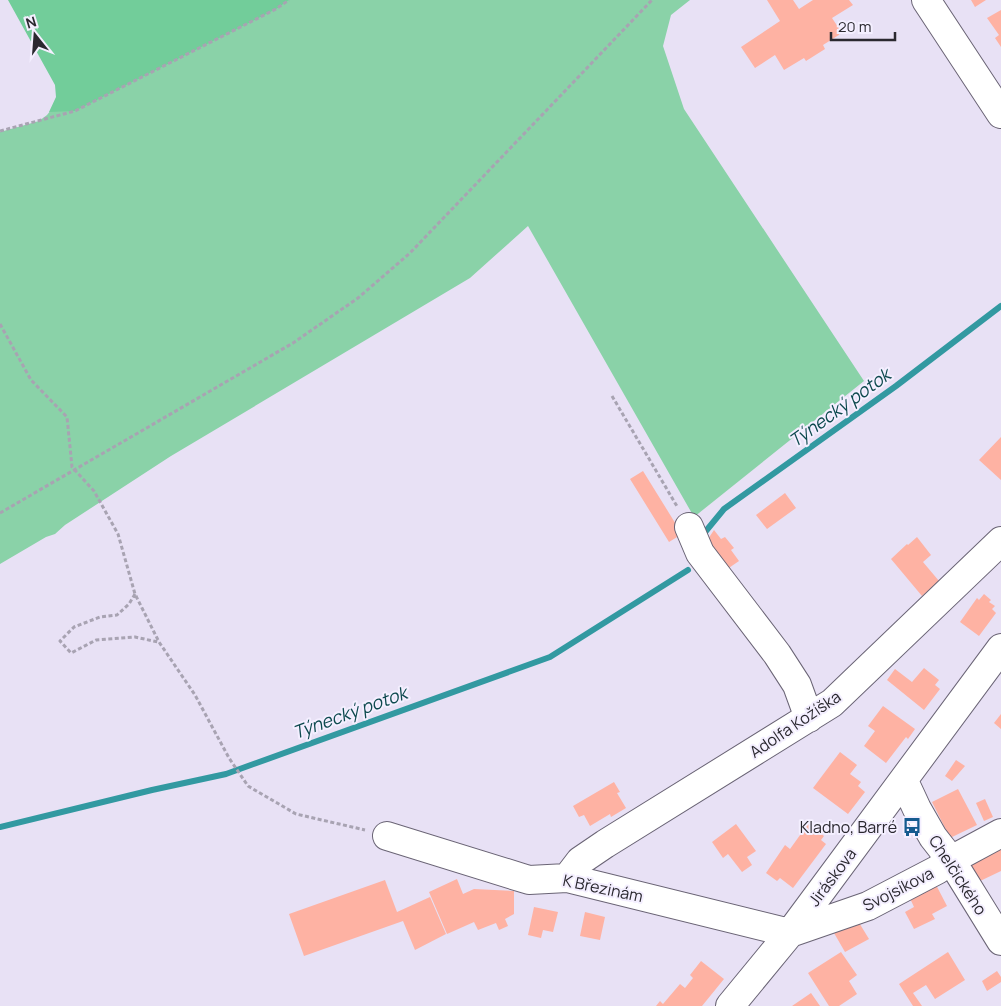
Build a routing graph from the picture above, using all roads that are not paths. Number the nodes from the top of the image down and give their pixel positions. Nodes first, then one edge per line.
1 (926, 0) edge
2 (1001, 114) edge
3 (689, 527) road end
4 (1001, 541) edge
5 (1001, 648) edge
6 (809, 718) junction
7 (904, 781) junction
8 (1001, 833) edge
9 (387, 836) road end
10 (951, 860) junction
11 (567, 878) junction
12 (790, 934) junction
13 (1001, 941) edge
14 (730, 1006) edge

1 - 2 street
3 - 6 street
4 - 6 street, Adolfa Kožíška
5 - 7 street, Jiráskova
6 - 11 street, Adolfa Kožíška
7 - 10 street, Chelčického
7 - 12 street, Jiráskova
8 - 10 street, Svojsíkova
9 - 11 street, K Březinám
10 - 12 street, Svojsíkova
10 - 13 street, Chelčického
11 - 12 street, K Březinám
12 - 14 street, Jiráskova

